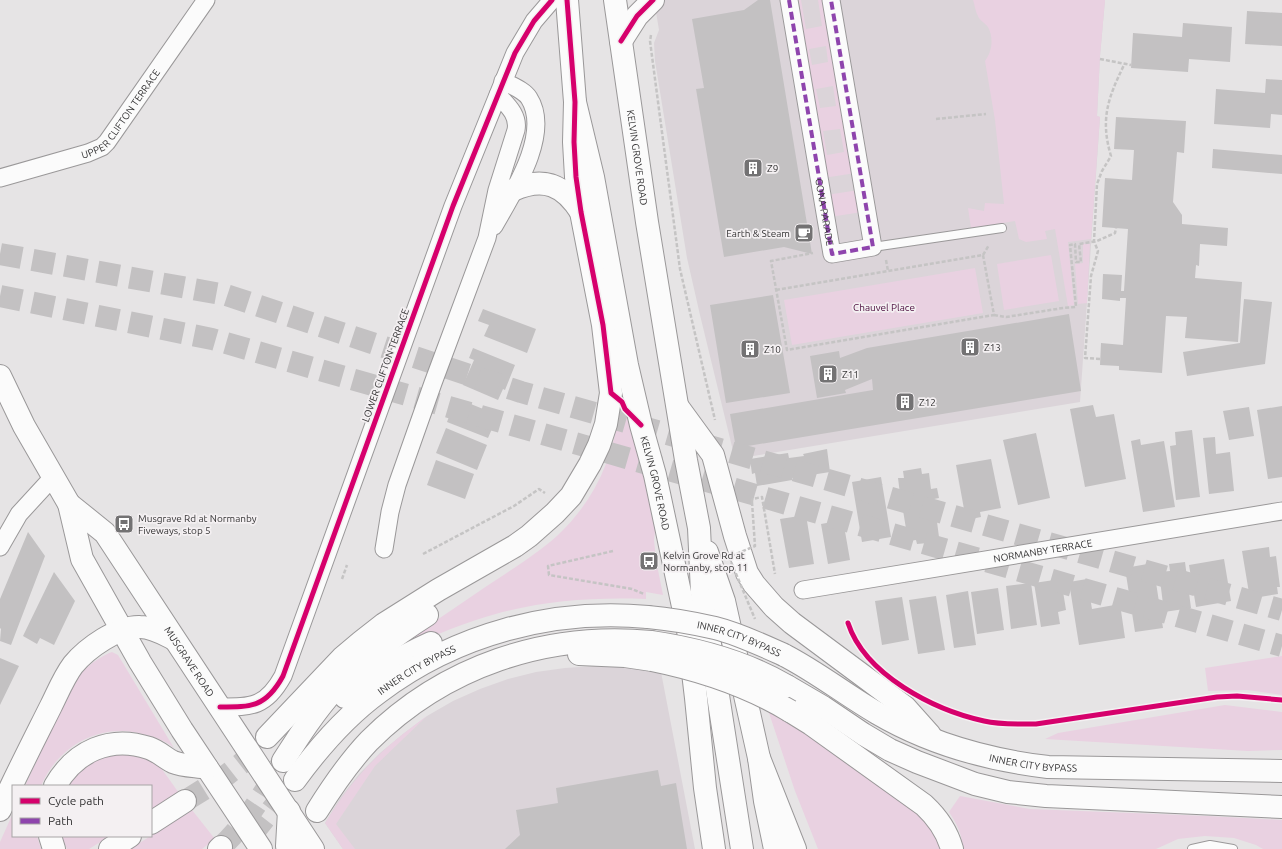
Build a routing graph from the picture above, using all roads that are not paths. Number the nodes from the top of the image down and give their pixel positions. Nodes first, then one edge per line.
1 (206, 0) edge
2 (552, 0) edge
3 (567, 0) edge
4 (615, 0) edge
5 (653, 0) edge
6 (789, 0) edge
7 (832, 0) edge
8 (621, 41) junction
9 (501, 88) junction
10 (576, 102) junction
11 (0, 178) edge
12 (513, 190) junction
13 (581, 212) junction
14 (1002, 228) dead end
15 (487, 238) junction
16 (873, 247) junction
17 (0, 376) edge
18 (678, 407) junction
19 (53, 477) junction
20 (69, 504) junction
21 (1282, 511) edge
22 (699, 528) junction
23 (515, 546) junction
24 (0, 547) edge
25 (384, 549) dead end
26 (803, 590) dead end
27 (537, 622) junction
28 (122, 629) junction
29 (174, 639) junction
30 (652, 651) junction
31 (220, 707) junction
32 (303, 730) junction
33 (267, 737) tunnel mouth
34 (935, 740) junction
35 (759, 758) junction
36 (283, 761) tunnel mouth
37 (207, 768) junction
38 (1282, 770) edge
39 (295, 780) tunnel mouth
40 (56, 785) edge
41 (185, 801) tunnel mouth
42 (1282, 807) edge
43 (0, 810) edge
44 (289, 811) junction
45 (317, 811) dead end
46 (152, 822) edge
47 (50, 837) edge
48 (128, 837) edge
49 (54, 849) edge
50 (110, 849) edge
51 (261, 849) edge
52 (289, 849) edge
53 (313, 849) edge
54 (714, 849) edge
55 (742, 849) edge
56 (775, 849) edge
57 (795, 849) edge
58 (952, 849) edge
59 (1192, 849) edge
60 (1232, 849) edge

1 - 11 street, UPPER CLIFTON TERRACE
2 - 9 street, LOWER CLIFTON TERRACE
3 - 10 main road, KELVIN GROVE ROAD
4 - 8 main road, KELVIN GROVE ROAD
5 - 8 main road
6 - 16 street, GONA PARADE
7 - 16 street
8 - 18 main road, KELVIN GROVE ROAD
9 - 12 street
9 - 15 street
9 - 31 street, LOWER CLIFTON TERRACE
10 - 13 main road
10 - 54 main road, KELVIN GROVE ROAD
12 - 13 main road
12 - 15 street
13 - 23 main road
14 - 16 lane
15 - 25 street
17 - 19 main road, MUSGRAVE ROAD
18 - 22 main road, KELVIN GROVE ROAD
18 - 34 main road
19 - 20 main road, MUSGRAVE ROAD
19 - 24 street
20 - 28 main road, MUSGRAVE ROAD
20 - 29 main road, MUSGRAVE ROAD
21 - 26 street, NORMANBY TERRACE
22 - 35 main road, KELVIN GROVE ROAD
22 - 55 main road, KELVIN GROVE ROAD
23 - 32 main road
23 - 33 main road
27 - 32 main road
27 - 34 main road, INNER CITY BYPASS, bridge
27 - 39 main road, INNER CITY BYPASS
28 - 29 main road
28 - 37 main road, MUSGRAVE ROAD
28 - 43 main road
29 - 31 main road, MUSGRAVE ROAD
30 - 42 main road, bridge
30 - 45 main road
30 - 58 main road, bridge
31 - 44 main road, MUSGRAVE ROAD
32 - 36 main road
34 - 38 main road, INNER CITY BYPASS
35 - 56 main road, KELVIN GROVE ROAD
35 - 57 main road
37 - 40 main road
37 - 51 main road, MUSGRAVE ROAD
41 - 46 main road
44 - 52 main road
44 - 53 main road, MUSGRAVE ROAD
47 - 49 main road
48 - 50 main road
59 - 60 lane

